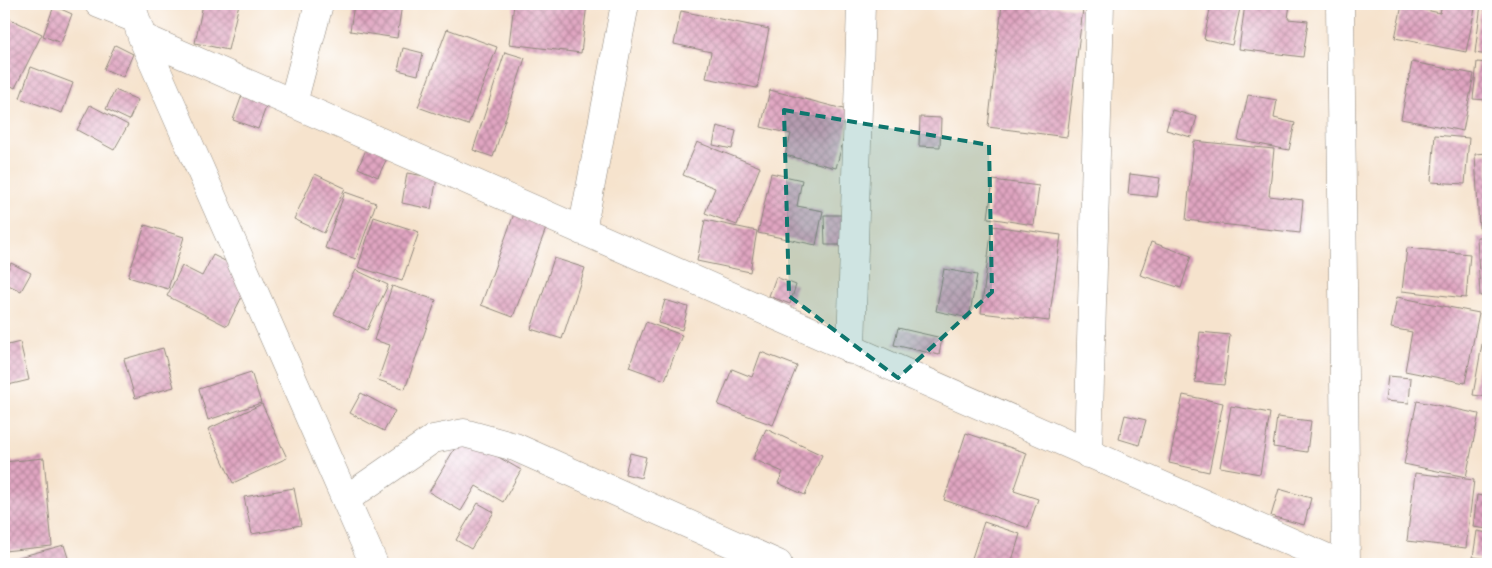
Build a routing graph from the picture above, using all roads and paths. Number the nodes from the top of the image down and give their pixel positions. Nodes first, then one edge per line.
1 (99, 4) edge
2 (319, 4) edge
3 (626, 4) edge
4 (861, 4) edge
5 (1100, 4) edge
6 (1340, 4) edge
7 (137, 20) edge
8 (293, 103) junction
9 (582, 231) junction
10 (851, 350) junction
11 (1088, 454) junction
12 (346, 499) junction
13 (374, 564) edge
14 (778, 564) edge
15 (1342, 564) edge
16 (1346, 564) edge

1 - 7 street
2 - 8 street
3 - 9 street
4 - 10 street
5 - 11 street
6 - 16 street
7 - 8 street
7 - 12 street
8 - 9 street
9 - 10 street
10 - 11 street
11 - 15 street
12 - 13 street
12 - 14 street

